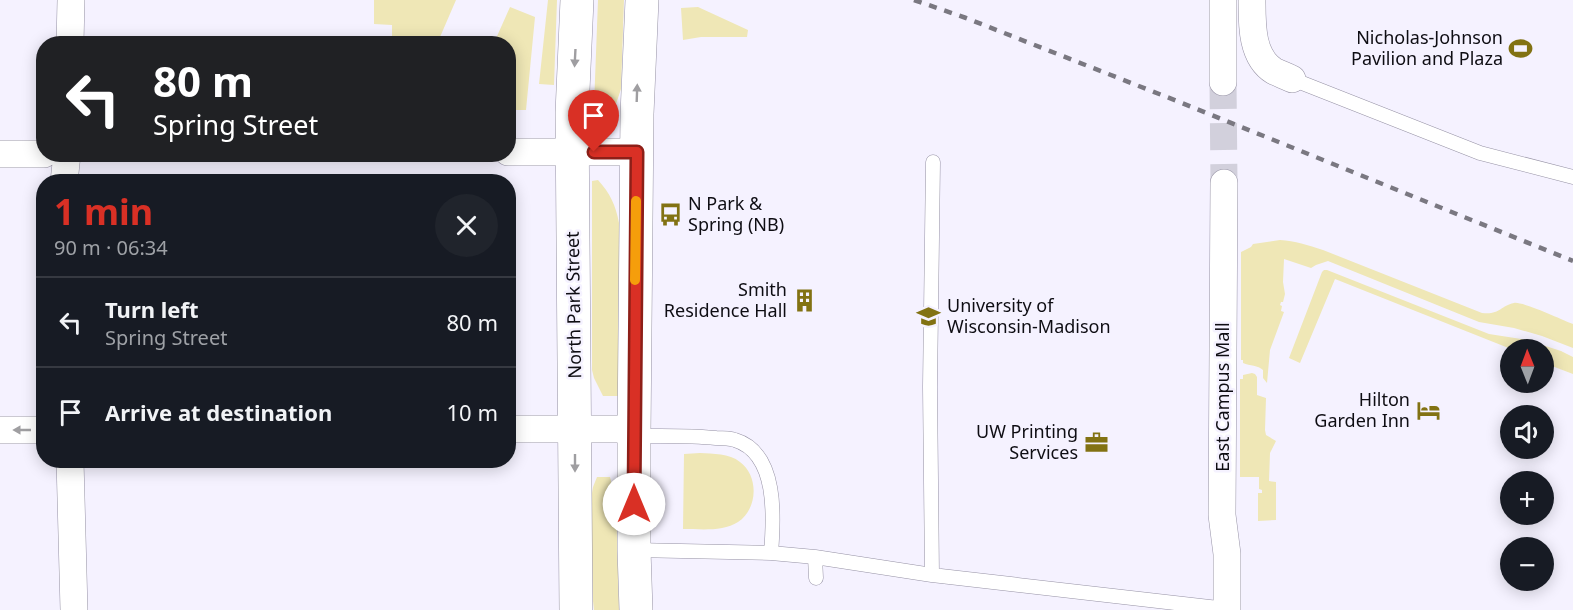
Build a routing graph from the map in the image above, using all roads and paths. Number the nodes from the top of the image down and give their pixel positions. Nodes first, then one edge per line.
1 (70, 0) edge
2 (577, 0) edge
3 (642, 0) edge
4 (1223, 0) edge
5 (1252, 0) edge
6 (70, 36) edge
7 (1292, 79) joint
8 (1223, 82) tunnel mouth
9 (516, 152) edge
10 (572, 152) junction
11 (637, 152) junction
12 (0, 154) edge
13 (36, 154) edge
14 (933, 162) dead end
15 (1573, 177) edge
16 (1224, 183) tunnel mouth
17 (575, 428) junction
18 (516, 429) edge
19 (0, 430) edge
20 (36, 430) edge
21 (634, 432) junction
22 (70, 468) edge
23 (634, 550) junction
24 (771, 553) junction
25 (815, 557) junction
26 (932, 575) junction
27 (816, 578) dead end
28 (74, 610) edge
29 (576, 610) edge
30 (636, 610) edge
31 (1227, 610) edge

1 - 6 street
2 -> 10 main road, North Park Street
11 -> 3 main road
4 - 8 street
5 - 7 street
7 - 15 lane
9 - 10 street
10 - 11 street
10 - 17 main road, North Park Street
11 - 21 main road
12 - 13 street
14 - 26 lane
16 - 31 street, East Campus Mall
17 - 18 street
17 - 21 street
17 -> 29 main road, North Park Street
20 -> 19 street
21 - 23 main road
21 - 24 lane
22 - 28 street
23 - 24 lane
23 - 30 main road
24 - 25 lane
25 - 26 lane
25 - 27 lane
26 - 31 lane

